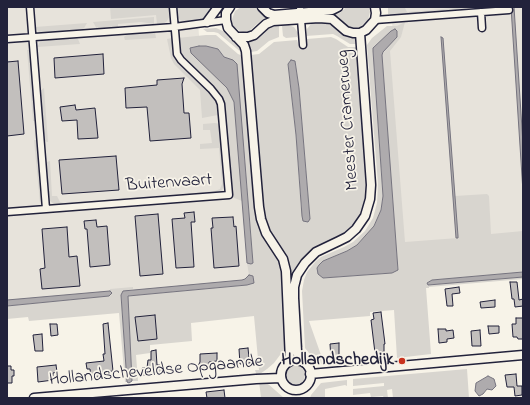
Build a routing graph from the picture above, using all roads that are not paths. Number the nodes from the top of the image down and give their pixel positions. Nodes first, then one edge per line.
1 (30, 7) edge
2 (173, 7) edge
3 (218, 7) edge
4 (230, 7) edge
5 (262, 7) edge
6 (338, 7) edge
7 (375, 7) edge
8 (509, 10) dead end
9 (481, 12) junction
10 (300, 13) edge
11 (226, 20) junction
12 (375, 20) junction
13 (207, 22) junction
14 (174, 27) junction
15 (482, 28) dead end
16 (360, 33) junction
17 (32, 37) junction
18 (236, 37) junction
19 (7, 39) edge
20 (303, 45) dead end
21 (46, 209) junction
22 (7, 212) edge
23 (523, 355) edge
24 (290, 361) junction
25 (300, 361) junction
26 (310, 374) junction
27 (281, 378) junction
28 (296, 392) edge
29 (34, 398) edge
30 (302, 398) edge

1 - 17 street
2 - 14 street, Buitenvaart
3 - 13 main road
4 - 11 main road
5 - 10 main road
6 - 10 main road
7 - 12 main road
8 - 9 street
9 - 12 street
9 - 15 street
10 - 16 main road
10 - 18 main road
10 - 20 street
11 - 13 street
11 - 18 main road
12 - 16 main road
13 - 14 street
14 - 17 street
14 - 21 street, Buitenvaart
16 - 25 main road, Meester Cramerweg
17 - 19 street
17 - 21 street
18 - 24 main road
21 - 22 street, Buitenvaart
23 - 26 main road
24 - 25 main road
24 - 27 main road
25 - 26 main road
26 - 28 main road
27 - 28 main road
27 - 29 main road, Hollandscheveldse Opgaande
28 - 30 main road

